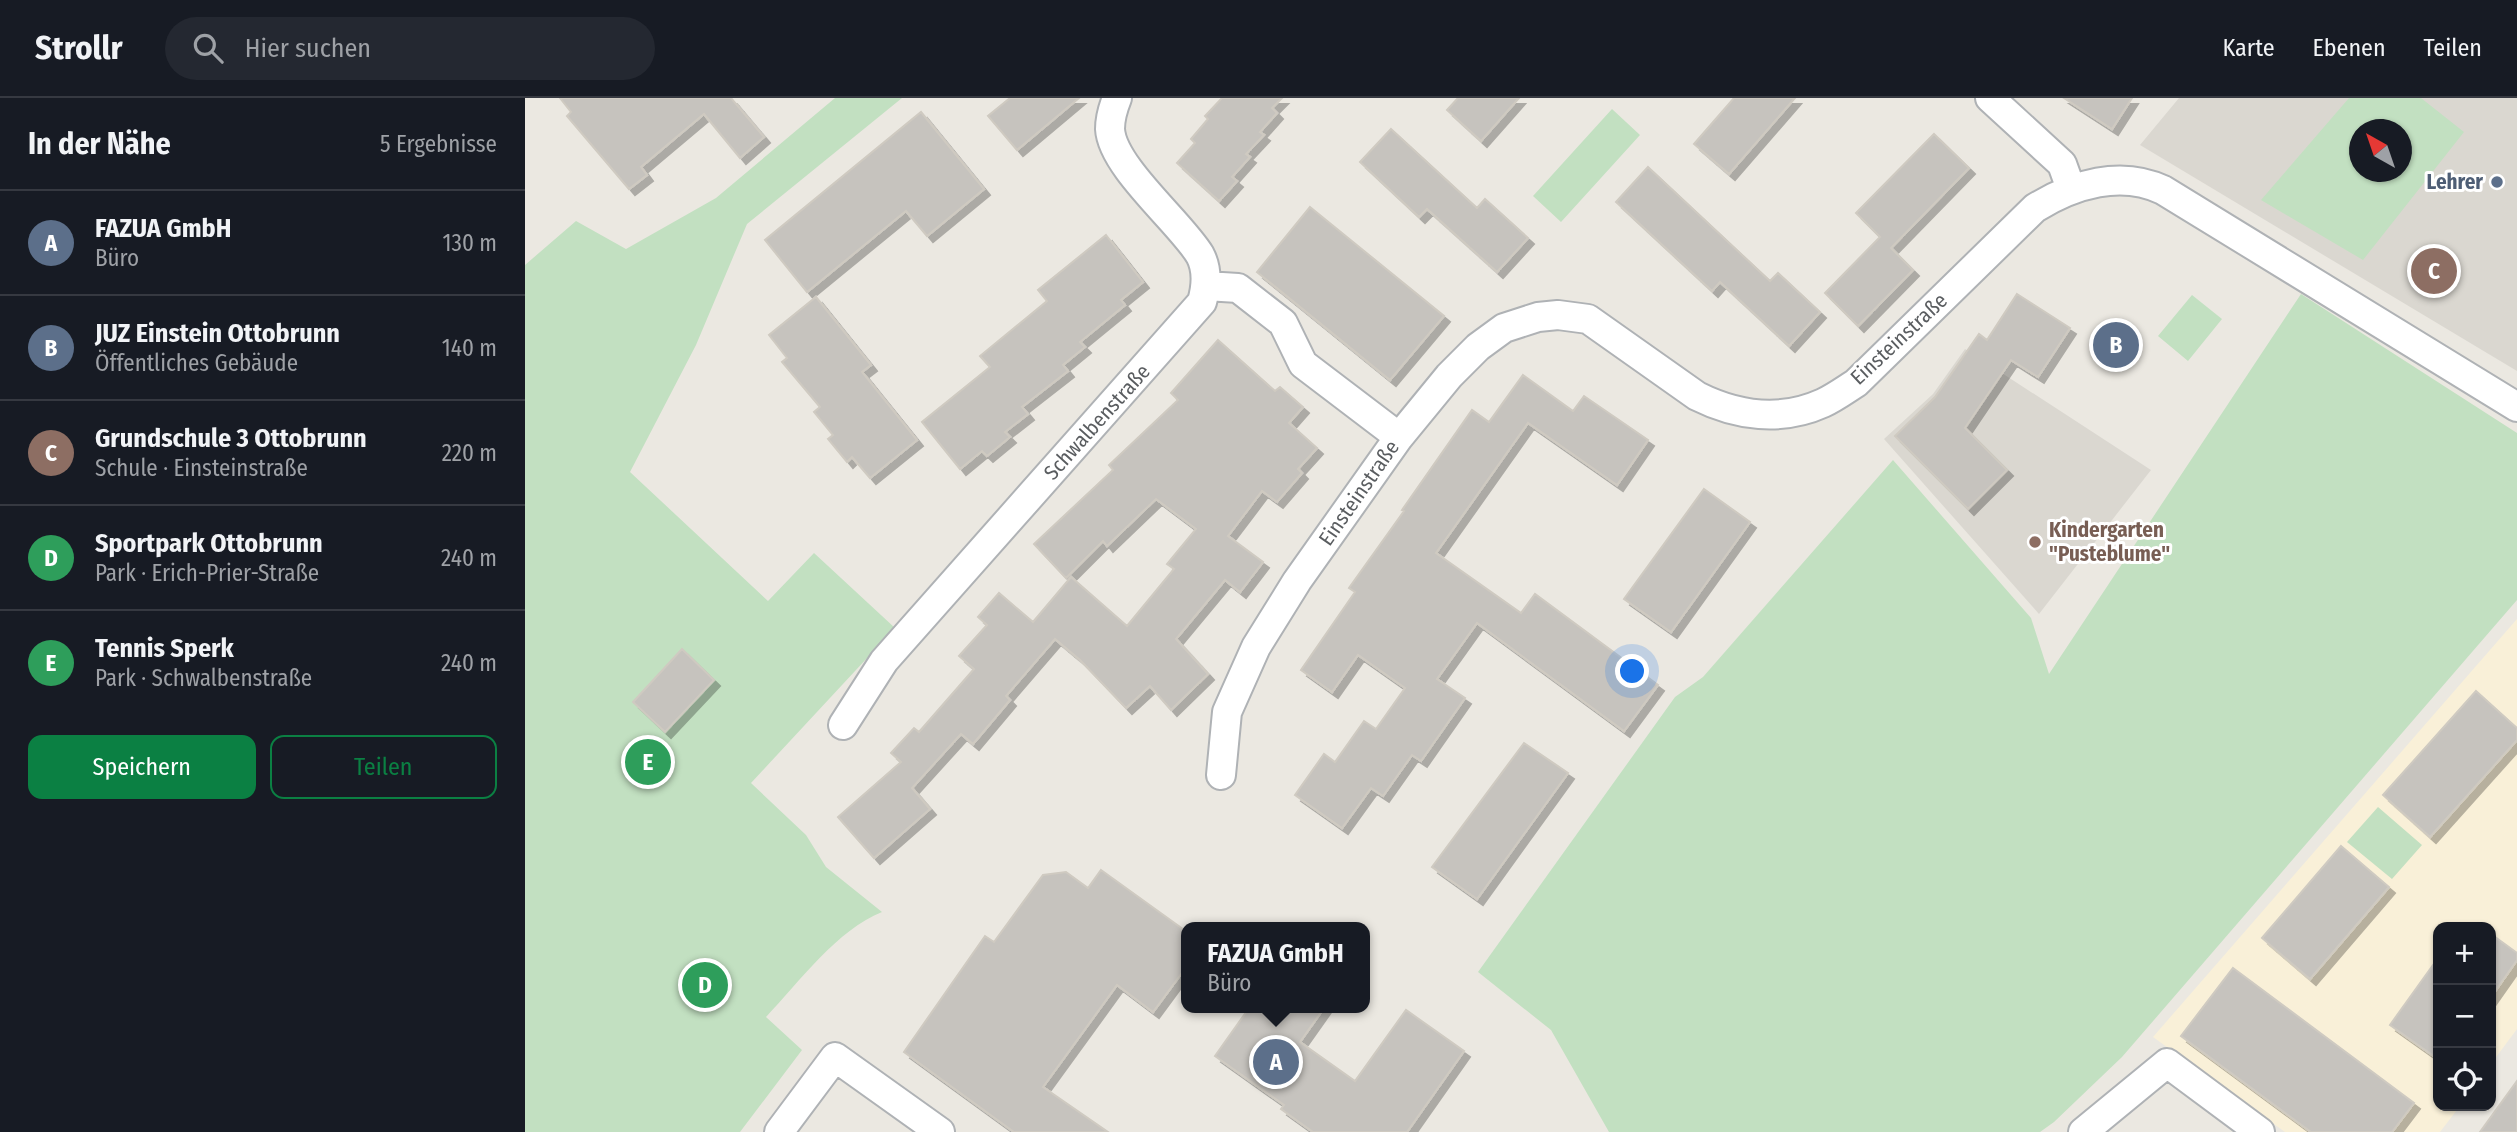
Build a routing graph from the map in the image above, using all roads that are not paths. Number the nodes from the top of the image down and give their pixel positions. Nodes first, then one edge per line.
1 (1117, 98) edge
2 (1990, 98) edge
3 (2071, 189) junction
4 (1206, 286) junction
5 (2517, 407) edge
6 (1399, 437) junction
7 (843, 725) dead end
8 (1221, 775) dead end
9 (779, 1132) edge
10 (940, 1132) edge
11 (2083, 1132) edge
12 (2260, 1132) edge

1 - 4 street
2 - 3 street
3 - 5 street, Einsteinstraße
3 - 6 street, Einsteinstraße
4 - 6 street
4 - 7 street, Schwalbenstraße
6 - 8 street, Einsteinstraße
9 - 10 street
11 - 12 street

